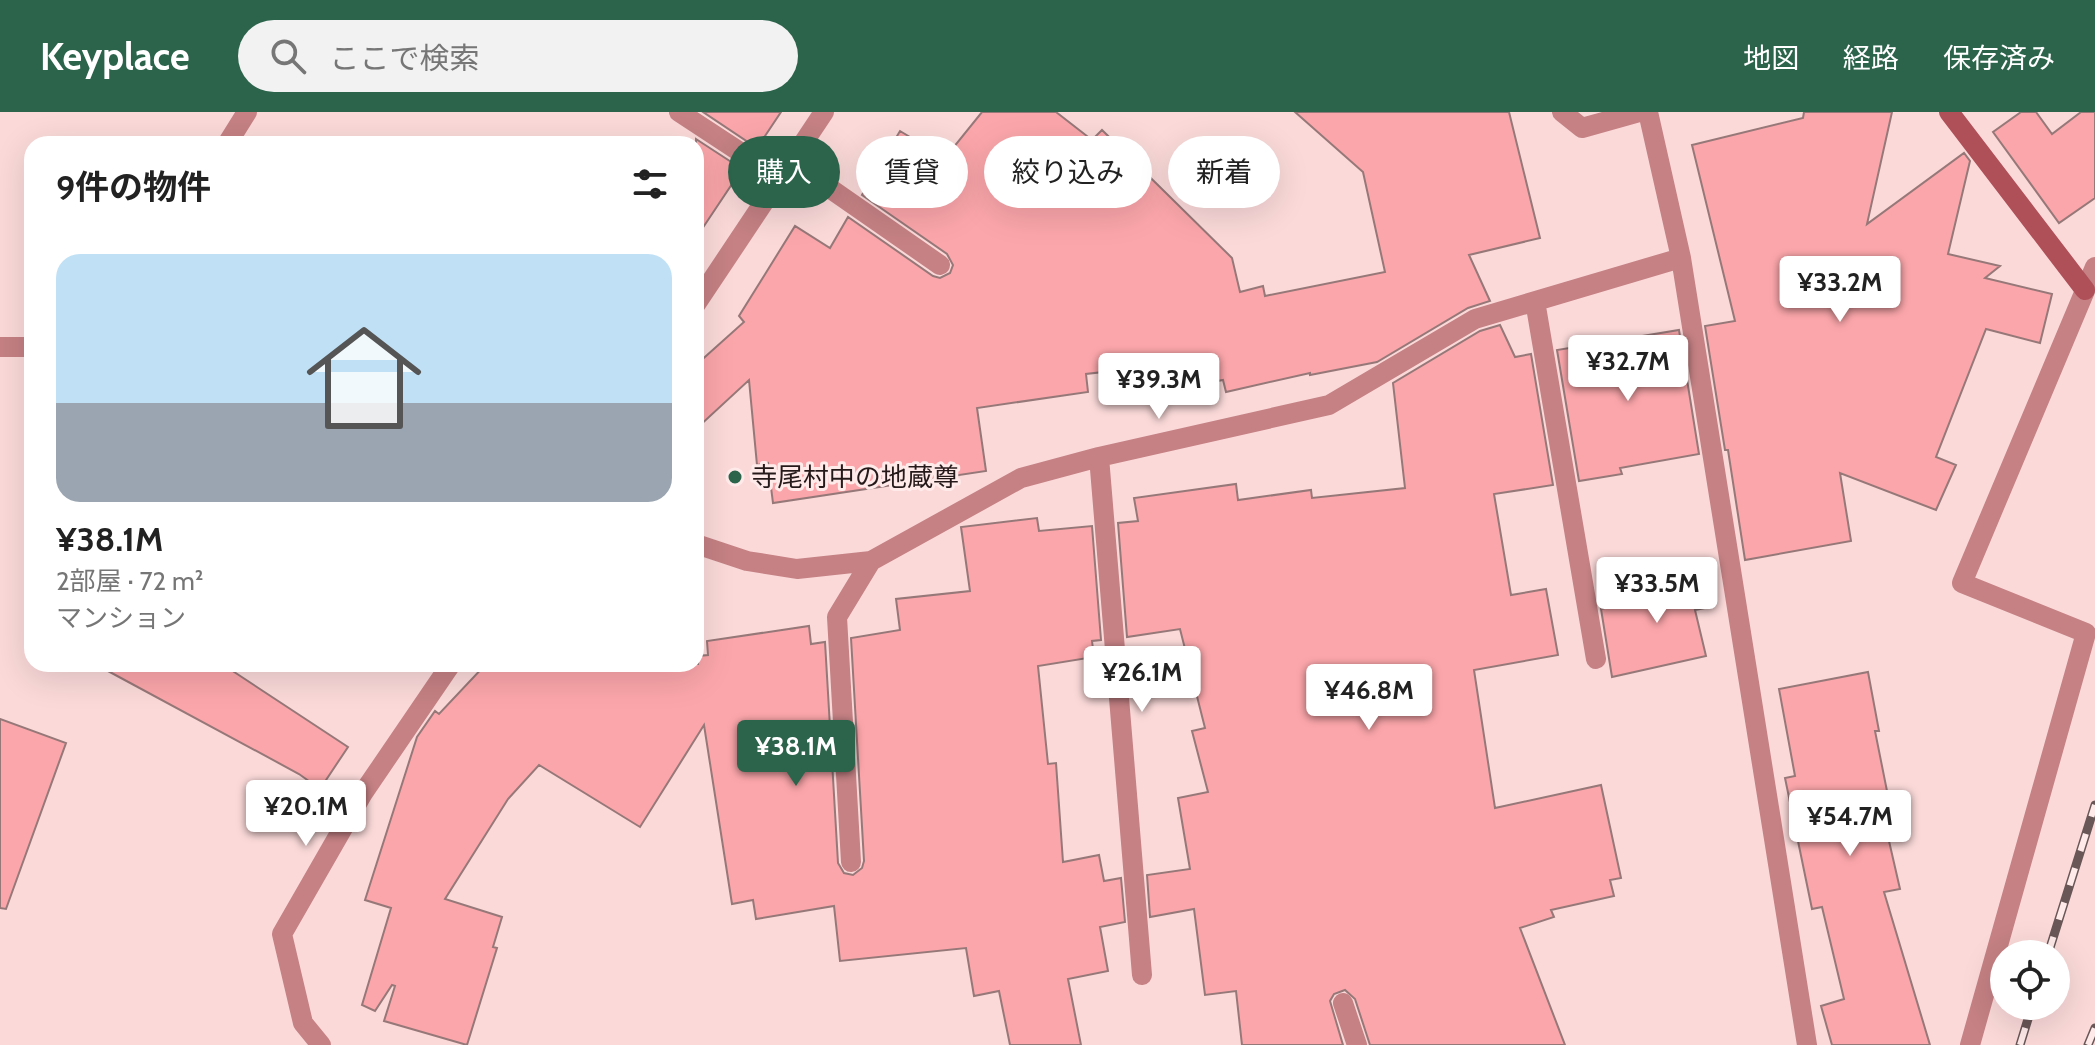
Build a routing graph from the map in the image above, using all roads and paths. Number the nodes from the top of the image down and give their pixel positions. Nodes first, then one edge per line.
1 (247, 112) edge
2 (679, 112) edge
3 (824, 112) edge
4 (1562, 112) edge
5 (1639, 112) edge
6 (1648, 112) edge
7 (1949, 112) edge
8 (232, 136) edge
9 (808, 136) edge
10 (728, 139) edge
11 (840, 203) edge
12 (760, 208) edge
13 (1681, 258) junction
14 (940, 265) dead end
15 (2095, 267) edge
16 (2085, 290) junction
17 (704, 292) edge
18 (1535, 301) junction
19 (0, 347) edge
20 (24, 347) edge
21 (1099, 457) junction
22 (704, 547) edge
23 (871, 561) junction
24 (1596, 659) dead end
25 (446, 672) edge
26 (851, 862) dead end
27 (1142, 975) dead end
28 (1343, 1003) dead end
29 (321, 1045) edge
30 (1357, 1045) edge
31 (1807, 1045) edge
32 (1970, 1045) edge

1 - 8 street
2 - 10 street
3 - 9 street
4 - 5 street
6 - 13 street
7 - 16 main road
11 - 14 street
12 - 17 street
13 - 18 street
13 - 31 street
15 - 16 street
16 - 32 street
18 - 21 street
18 - 24 street
19 - 20 street
21 - 23 street
21 - 27 street
22 - 23 street
23 - 26 street
25 - 29 street
28 - 30 street

